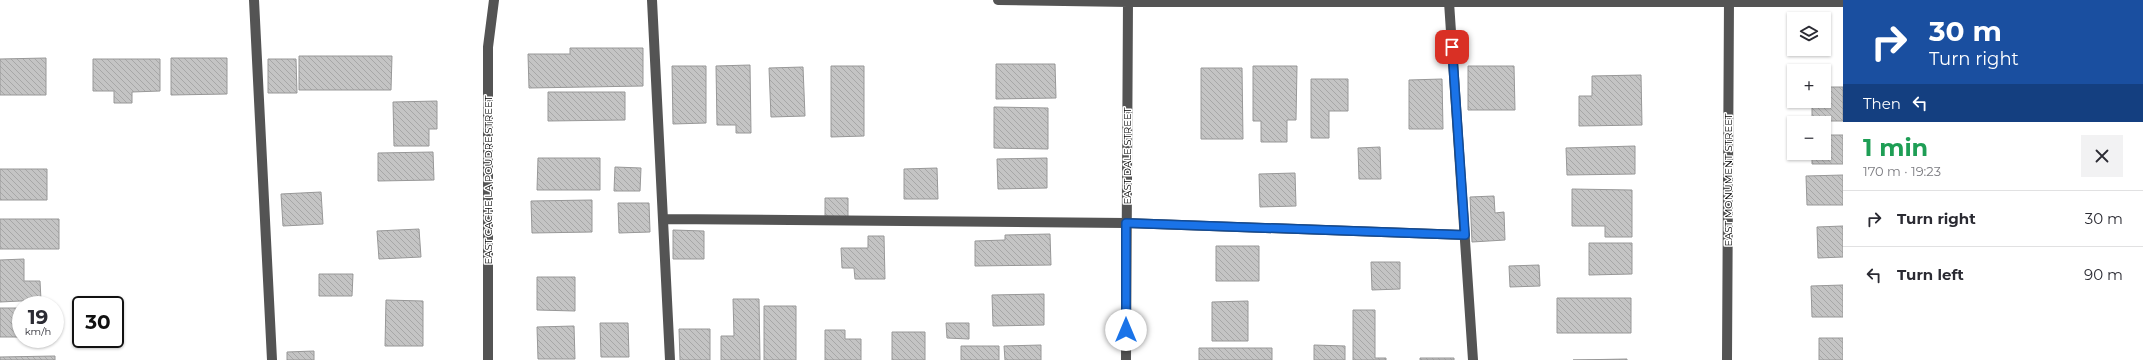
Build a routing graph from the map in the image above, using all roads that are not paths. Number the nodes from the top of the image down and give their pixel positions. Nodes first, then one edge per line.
1 (254, 0) edge
2 (494, 0) edge
3 (652, 0) edge
4 (998, 0) edge
5 (1729, 0) edge
6 (1128, 1) edge
7 (1449, 2) junction
8 (1843, 2) edge
9 (663, 219) junction
10 (1126, 223) junction
11 (1465, 235) junction
12 (272, 360) edge
13 (488, 360) edge
14 (670, 360) edge
15 (1126, 360) edge
16 (1473, 360) edge
17 (1727, 360) edge

1 - 12 street
2 - 13 street, EAST CACHE LA POUDRE STREET
3 - 9 street
4 - 6 street
5 - 7 street
5 - 8 street
5 - 17 street, EAST MONUMENT STREET
6 - 7 street
6 - 10 street, EAST DALE STREET
7 - 11 street
9 - 10 street
9 - 14 street
10 - 11 street
10 - 15 street, EAST DALE STREET
11 - 16 street

